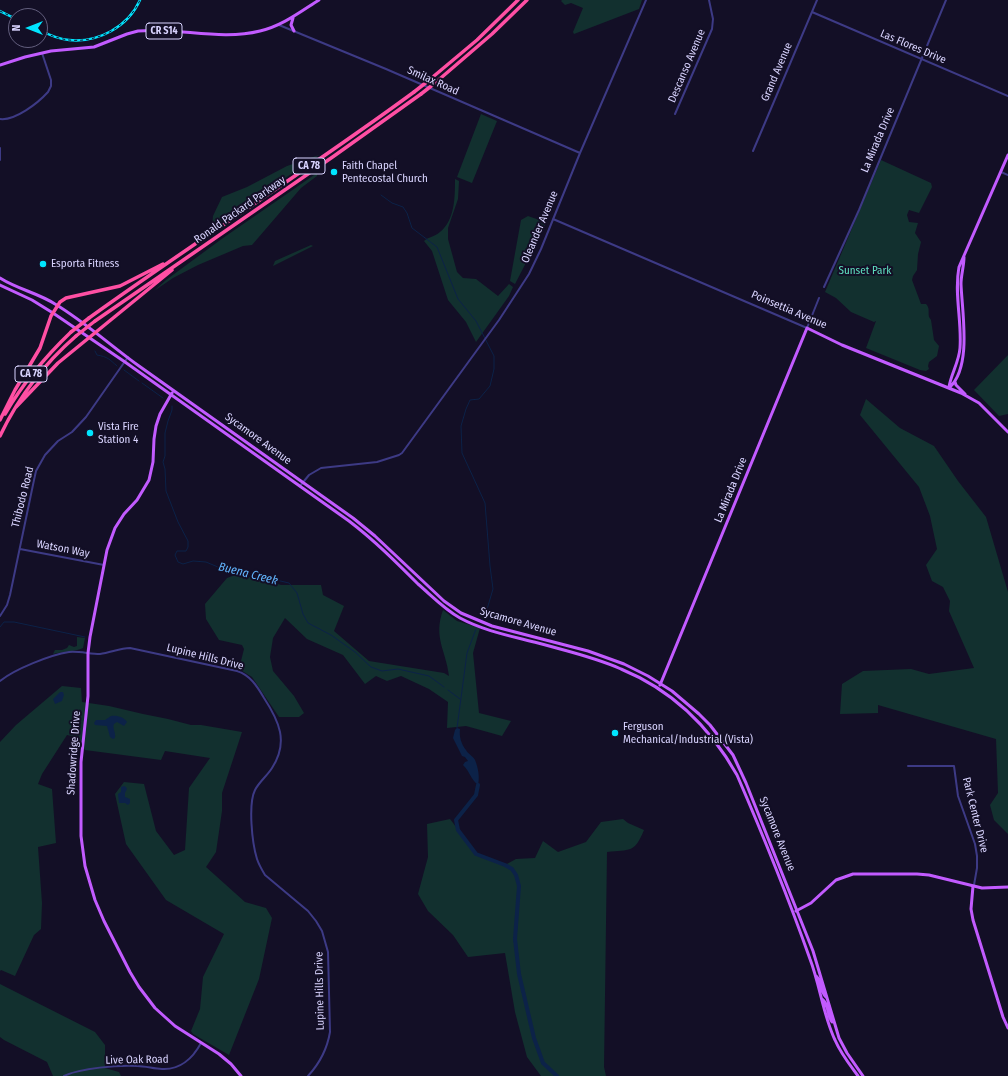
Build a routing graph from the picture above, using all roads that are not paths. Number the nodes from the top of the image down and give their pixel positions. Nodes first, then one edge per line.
1 (319, 0) edge
2 (518, 0) edge
3 (527, 0) edge
4 (646, 0) edge
5 (709, 0) edge
6 (817, 0) edge
7 (946, 0) edge
8 (812, 12) junction
9 (295, 15) junction
10 (279, 25) junction
11 (294, 31) junction
12 (42, 53) junction
13 (921, 59) junction
14 (0, 65) edge
15 (1008, 96) edge
16 (675, 114) dead end
17 (0, 119) edge
18 (0, 148) edge
19 (753, 151) dead end
20 (580, 153) junction
21 (1008, 155) edge
22 (0, 160) edge
23 (1001, 172) junction
24 (1008, 175) edge
25 (553, 220) junction
26 (964, 256) junction
27 (182, 262) junction
28 (166, 263) junction
29 (0, 278) edge
30 (0, 285) edge
31 (824, 287) dead end
32 (819, 298) dead end
33 (58, 305) junction
34 (53, 313) junction
35 (807, 328) junction
36 (97, 332) junction
37 (90, 338) junction
38 (128, 357) junction
39 (125, 362) junction
40 (955, 382) junction
41 (949, 387) junction
42 (174, 390) junction
43 (171, 394) junction
44 (966, 395) junction
45 (16, 407) junction
46 (0, 421) edge
47 (1008, 432) edge
48 (0, 436) edge
49 (303, 482) junction
50 (300, 486) junction
51 (20, 549) junction
52 (104, 565) junction
53 (0, 616) edge
54 (88, 653) junction
55 (0, 681) edge
56 (661, 684) junction
57 (659, 689) junction
58 (908, 766) dead end
59 (973, 886) junction
60 (1008, 887) edge
61 (798, 910) junction
62 (792, 912) junction
63 (816, 976) junction
64 (827, 998) junction
65 (822, 999) junction
66 (833, 1023) junction
67 (1008, 1028) edge
68 (201, 1043) junction
69 (64, 1076) edge
70 (241, 1076) edge
71 (308, 1076) edge
72 (858, 1076) edge
73 (863, 1076) edge

1 - 9 main road, CR S14
2 - 28 highway, Ronald Packard Parkway / CA 78, bridge
3 - 27 highway, Ronald Packard Parkway / CA 78, bridge
4 - 20 street, Oleander Avenue
5 - 16 street, Descanso Avenue
6 - 8 street, Grand Avenue
7 - 13 street, La Mirada Drive
8 - 13 street, Las Flores Drive
8 - 19 street, Grand Avenue
9 - 10 main road, CR S14
9 - 11 main road
10 - 11 street, Smilax Road
10 - 12 main road, CR S14
11 - 20 street, Smilax Road
12 - 14 main road, CR S14
12 - 17 street
13 - 15 street, Las Flores Drive
13 - 31 street, La Mirada Drive
18 - 22 street
20 - 25 street, Oleander Avenue
21 - 23 main road
23 - 24 street
23 - 26 main road
25 - 35 street, Poinsettia Avenue
25 - 49 street, Oleander Avenue
26 - 40 main road
26 - 41 main road
27 - 36 highway
27 - 45 highway, Ronald Packard Parkway / CA 78, bridge
28 - 33 highway
28 - 46 highway, Ronald Packard Parkway / CA 78, bridge
29 - 33 main road, Sycamore Avenue
30 - 34 main road, Sycamore Avenue
32 - 35 street, La Mirada Drive
33 - 34 highway
33 - 36 main road, Sycamore Avenue
34 - 37 main road, Sycamore Avenue
34 - 46 highway
35 - 41 main road, Poinsettia Avenue
35 - 56 main road, La Mirada Drive
36 - 37 highway
36 - 38 main road, Sycamore Avenue
37 - 39 main road, Sycamore Avenue
37 - 45 highway
38 - 39 street, Thibodo Road
38 - 42 main road, Sycamore Avenue
39 - 43 main road, Sycamore Avenue
39 - 51 street, Thibodo Road
40 - 41 main road
40 - 44 main road
41 - 44 main road, Poinsettia Avenue
42 - 43 main road, Shadowridge Drive
42 - 49 main road, Sycamore Avenue
43 - 50 main road, Sycamore Avenue
43 - 52 main road, Shadowridge Drive
44 - 47 main road, Poinsettia Avenue
45 - 48 highway, Ronald Packard Parkway / CA 78
49 - 50 street, Oleander Avenue
49 - 56 main road, Sycamore Avenue
50 - 57 main road, Sycamore Avenue
51 - 52 street, Watson Way
51 - 53 street, Thibodo Road
52 - 54 main road, Shadowridge Drive
54 - 55 street, Lupine Hills Drive
54 - 68 main road, Shadowridge Drive
54 - 71 street, Lupine Hills Drive
56 - 57 main road, La Mirada Drive
56 - 61 main road, Sycamore Avenue
57 - 62 main road, Sycamore Avenue
58 - 59 street, Park Center Drive
59 - 60 main road
59 - 61 main road
59 - 67 main road, Park Center Drive
61 - 62 main road
61 - 64 main road, Sycamore Avenue
62 - 63 main road, Sycamore Avenue
63 - 64 main road
63 - 65 main road, Sycamore Avenue
64 - 66 main road, Sycamore Avenue
65 - 66 main road
65 - 72 main road, Sycamore Avenue
66 - 73 main road, Sycamore Avenue
68 - 69 street, Live Oak Road
68 - 70 main road, Shadowridge Drive

